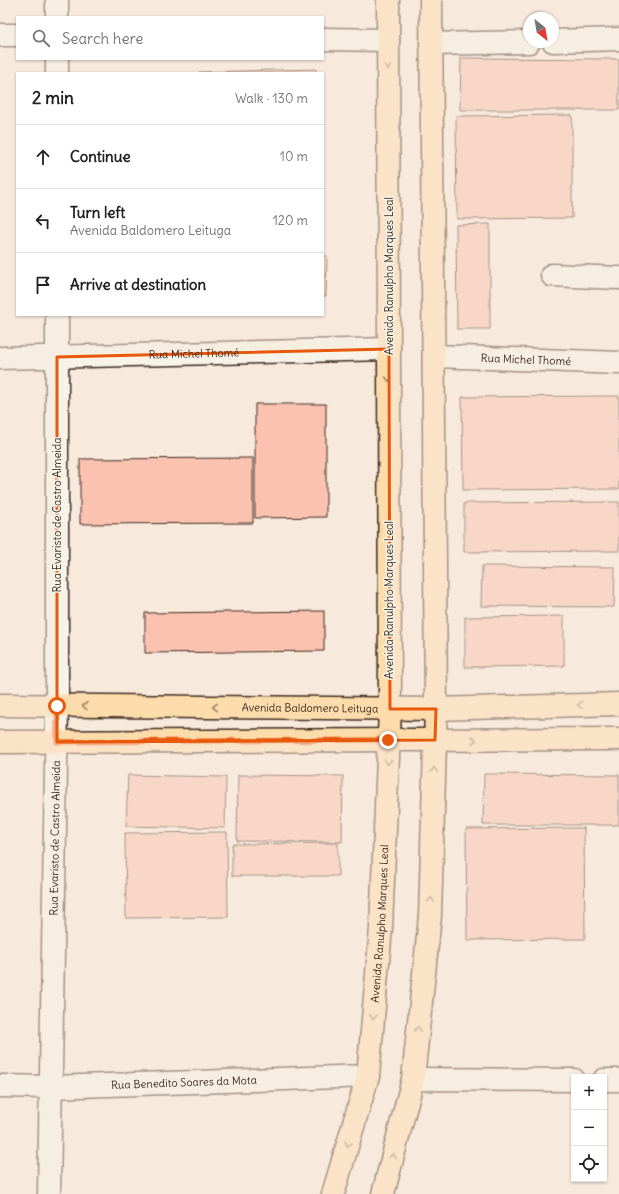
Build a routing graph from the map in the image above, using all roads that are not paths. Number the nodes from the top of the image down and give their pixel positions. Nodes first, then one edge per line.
1 (57, 0) edge
2 (388, 0) edge
3 (431, 0) edge
4 (57, 16) edge
5 (0, 35) edge
6 (16, 35) edge
7 (324, 39) edge
8 (619, 39) edge
9 (388, 40) junction
10 (559, 41) edge
11 (523, 42) edge
12 (431, 44) junction
13 (57, 60) edge
14 (57, 72) edge
15 (552, 275) dead end
16 (619, 278) edge
17 (57, 316) edge
18 (389, 349) junction
19 (434, 356) junction
20 (57, 357) junction
21 (0, 358) edge
22 (619, 363) edge
23 (619, 704) edge
24 (0, 705) edge
25 (57, 706) junction
26 (390, 709) junction
27 (436, 709) junction
28 (619, 739) edge
29 (388, 740) junction
30 (435, 740) junction
31 (0, 742) edge
32 (57, 742) junction
33 (368, 1076) junction
34 (412, 1079) junction
35 (571, 1080) edge
36 (607, 1080) edge
37 (619, 1080) edge
38 (0, 1086) edge
39 (51, 1087) junction
40 (49, 1194) edge
41 (333, 1194) edge
42 (383, 1194) edge

1 - 4 street
2 - 9 main road, Avenida Ranulpho Marques Leal
3 - 12 main road
5 - 6 street
7 - 9 street
8 - 10 street
9 -> 18 main road, Avenida Ranulpho Marques Leal
11 - 12 street
12 - 19 main road
13 - 14 street
15 - 16 street
17 - 20 street, Rua Evaristo de Castro Almeida
18 - 20 street, Rua Michel Thomé
18 -> 26 main road, Avenida Ranulpho Marques Leal
19 - 22 street, Rua Michel Thomé
19 - 27 main road
20 - 21 street, Rua Michel Thomé
20 - 25 street, Rua Evaristo de Castro Almeida
23 -> 27 main road, Avenida Baldomero Leituga
24 - 25 main road, Avenida Baldomero Leituga
26 -> 25 main road, Avenida Baldomero Leituga
25 - 32 street, Rua Evaristo de Castro Almeida
26 - 27 main road, Avenida Baldomero Leituga
26 - 29 main road, Avenida Ranulpho Marques Leal
27 - 30 main road
30 -> 28 main road
29 - 30 main road
29 - 32 main road
29 -> 33 main road, Avenida Ranulpho Marques Leal
34 -> 30 main road
31 - 32 main road
32 - 39 street, Rua Evaristo de Castro Almeida
33 - 39 street, Rua Benedito Soares da Mota
33 -> 41 main road, Avenida Ranulpho Marques Leal
34 - 35 street
42 -> 34 main road
36 - 37 street
38 - 39 street, Rua Benedito Soares da Mota
39 - 40 street, Rua Evaristo de Castro Almeida

